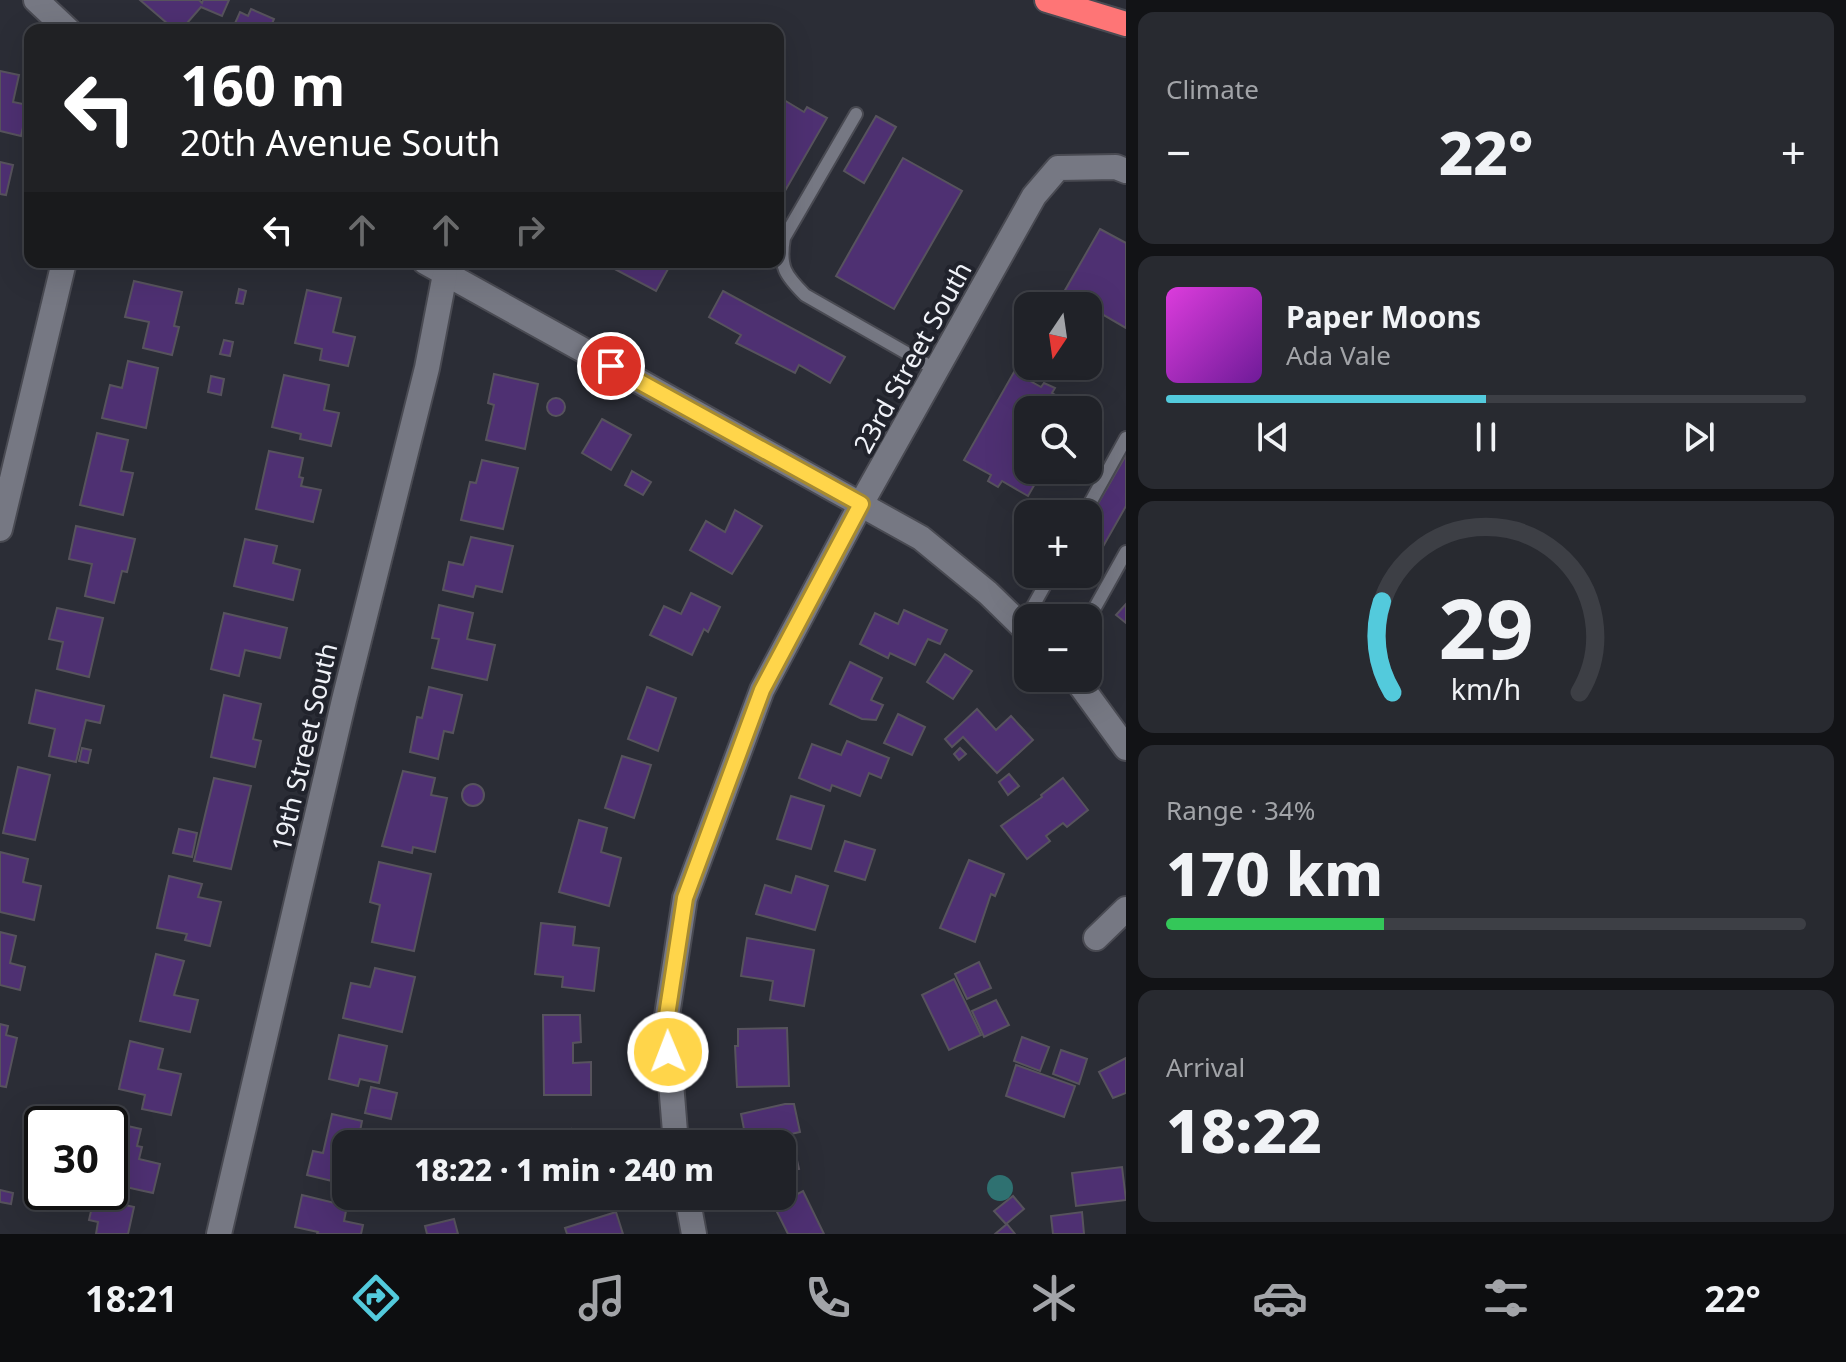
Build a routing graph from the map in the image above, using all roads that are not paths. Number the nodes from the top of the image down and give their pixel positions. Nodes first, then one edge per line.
1 (36, 0) edge
2 (1047, 0) edge
3 (62, 24) edge
4 (1126, 24) edge
5 (856, 114) dead end
6 (1126, 171) edge
7 (784, 238) edge
8 (63, 268) edge
9 (435, 268) edge
10 (784, 268) edge
11 (938, 371) junction
12 (1126, 438) edge
13 (1092, 500) edge
14 (861, 504) junction
15 (0, 529) edge
16 (1126, 552) edge
17 (1097, 604) edge
18 (1014, 618) edge
19 (1085, 692) edge
20 (1126, 748) edge
21 (1126, 909) edge
22 (1096, 938) dead end
23 (675, 1130) edge
24 (690, 1210) edge
25 (219, 1234) edge
26 (694, 1234) edge

1 - 3 street
2 - 4 highway
5 - 7 lane
6 - 11 street, 23rd Street South
8 - 15 street
9 - 14 street
9 - 25 street, 19th Street South
10 - 11 lane
11 - 14 street, 23rd Street South
12 - 13 lane
14 - 18 street
14 - 23 street, 23rd Street South
16 - 17 lane
19 - 20 street
21 - 22 street
24 - 26 street

